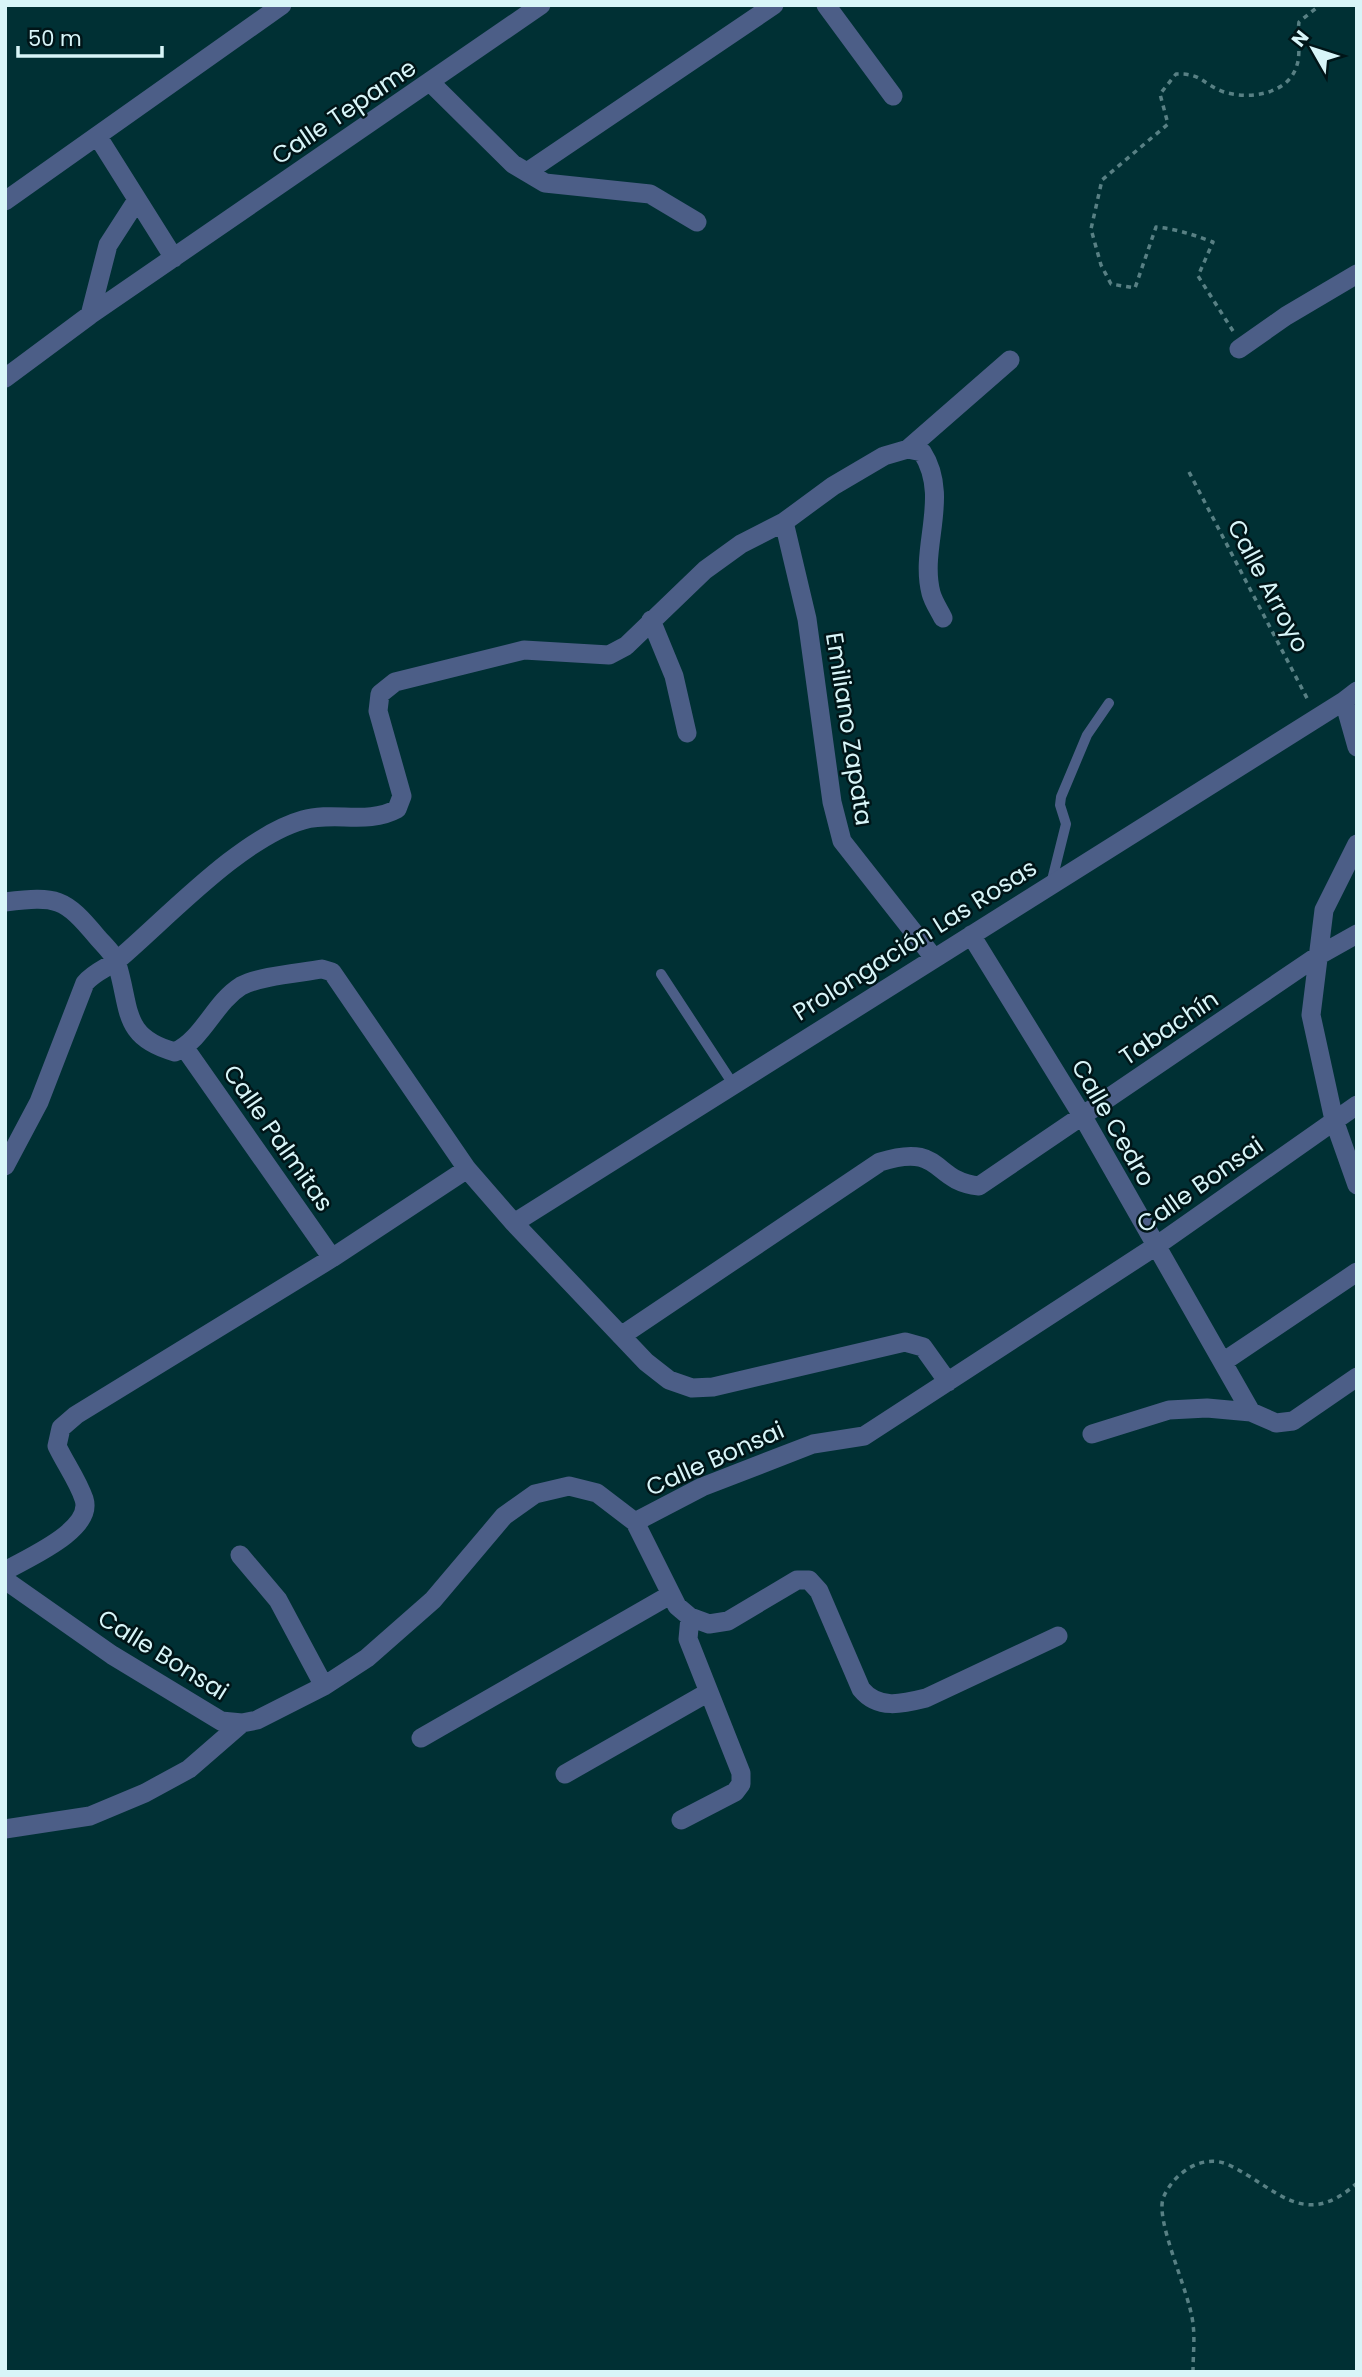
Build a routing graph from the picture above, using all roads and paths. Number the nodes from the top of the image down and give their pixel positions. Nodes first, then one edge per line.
1 (282, 5) edge
2 (541, 5) edge
3 (774, 5) edge
4 (826, 5) edge
5 (1320, 5) edge
6 (431, 83) junction
7 (893, 96) dead end
8 (98, 137) junction
9 (527, 172) junction
10 (137, 200) junction
11 (5, 201) edge
12 (697, 222) dead end
13 (174, 258) junction
14 (1357, 274) edge
15 (90, 315) junction
16 (1239, 349) joint
17 (1010, 360) dead end
18 (5, 378) edge
19 (908, 449) junction
20 (1189, 472) dead end
21 (783, 522) junction
22 (943, 618) dead end
23 (651, 620) junction
24 (1351, 696) edge
25 (1109, 703) dead end
26 (1316, 716) junction
27 (687, 733) dead end
28 (1357, 747) edge
29 (1357, 844) edge
30 (1051, 884) junction
31 (5, 902) edge
32 (1357, 933) edge
33 (971, 934) junction
34 (1316, 957) junction
35 (934, 958) junction
36 (117, 961) junction
37 (661, 974) dead end
38 (184, 1047) junction
39 (733, 1084) junction
40 (1357, 1105) edge
41 (1083, 1117) junction
42 (1334, 1120) junction
43 (5, 1166) edge
44 (467, 1169) junction
45 (1357, 1185) edge
46 (514, 1223) junction
47 (1156, 1246) junction
48 (332, 1258) junction
49 (1357, 1272) edge
50 (621, 1336) junction
51 (1223, 1362) junction
52 (1357, 1377) edge
53 (948, 1381) junction
54 (1251, 1412) junction
55 (1092, 1434) dead end
56 (635, 1522) junction
57 (240, 1555) dead end
58 (5, 1571) edge
59 (5, 1580) edge
60 (670, 1595) junction
61 (690, 1617) junction
62 (1058, 1636) dead end
63 (324, 1686) junction
64 (707, 1693) junction
65 (242, 1723) junction
66 (421, 1738) dead end
67 (565, 1774) dead end
68 (681, 1820) dead end
69 (5, 1829) edge
70 (1357, 2183) edge
71 (1193, 2372) edge

1 - 8 street
2 - 6 street, Calle Tepame
3 - 9 street
4 - 7 street
5 - 16 path
6 - 9 street
6 - 13 street, Calle Tepame
8 - 10 street
8 - 11 street
9 - 12 street
10 - 13 street
10 - 15 street
13 - 15 street, Calle Tepame
14 - 16 street
15 - 18 street, Calle Tepame
17 - 19 street
19 - 21 street
19 - 22 street
20 - 26 path, Calle Arroyo
21 - 23 street
21 - 35 street, Emiliano Zapata
23 - 27 street
23 - 36 street
24 - 26 street, Prolongación Las Rosas
24 - 28 street
25 - 30 lane
26 - 30 street, Prolongación Las Rosas
29 - 34 street
30 - 33 street, Prolongación Las Rosas
31 - 36 street
32 - 34 street, Tabachín
33 - 35 street, Prolongación Las Rosas
33 - 41 street, Calle Cedro
34 - 41 street, Tabachín
34 - 42 street
35 - 39 street, Prolongación Las Rosas
36 - 38 street
36 - 43 street
37 - 39 lane
38 - 44 street
38 - 48 street, Calle Palmitas
39 - 46 street, Prolongación Las Rosas
40 - 42 street, Calle Bonsai
41 - 47 street, Calle Cedro
41 - 50 street, Tabachín
42 - 45 street
42 - 47 street, Calle Bonsai
44 - 46 street
44 - 48 street
46 - 50 street
47 - 51 street, Calle Cedro
47 - 53 street, Calle Bonsai
48 - 58 street
49 - 51 street
50 - 53 street
51 - 54 street, Calle Cedro
52 - 54 street
53 - 56 street, Calle Bonsai
54 - 55 street
56 - 60 street
56 - 63 street, Calle Bonsai
57 - 63 street
59 - 65 street, Calle Bonsai
60 - 61 street
60 - 66 street
61 - 62 street
61 - 64 street
63 - 65 street, Calle Bonsai
64 - 67 street
64 - 68 street
65 - 69 street
70 - 71 path

